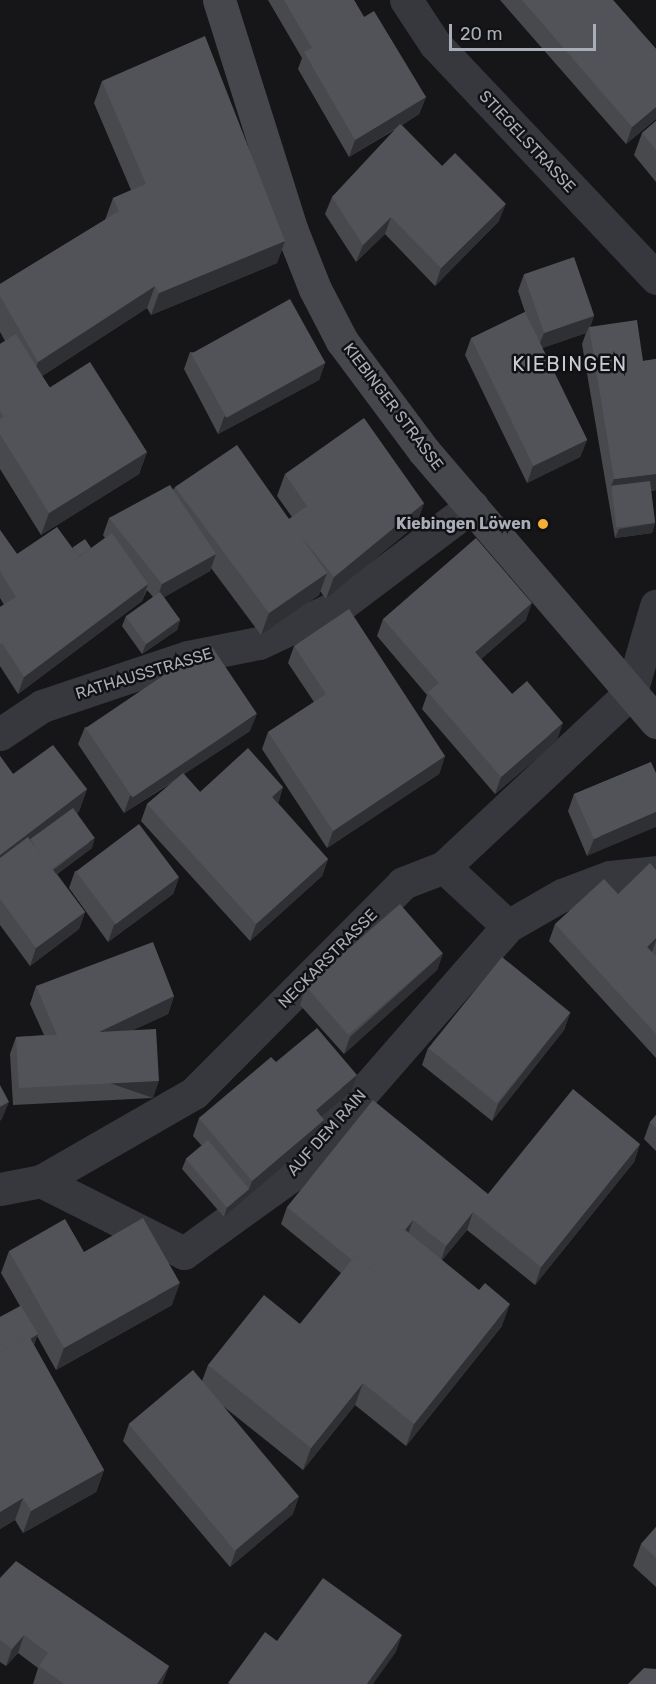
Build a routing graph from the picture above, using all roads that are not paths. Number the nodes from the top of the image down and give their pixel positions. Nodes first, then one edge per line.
1 (219, 0) edge
2 (406, 0) edge
3 (656, 278) edge
4 (472, 506) junction
5 (656, 606) edge
6 (632, 692) junction
7 (656, 722) edge
8 (0, 734) edge
9 (444, 867) junction
10 (656, 872) edge
11 (508, 926) junction
12 (41, 1180) junction
13 (0, 1189) edge

1 - 4 street, KIEBINGER STRASSE
2 - 3 street, STIEGELSTRASSE
4 - 6 street, KIEBINGER STRASSE
4 - 8 street, RATHAUSSTRASSE
5 - 6 street
6 - 7 street, KIEBINGER STRASSE
6 - 9 street, NECKARSTRASSE
9 - 11 street
9 - 12 street, NECKARSTRASSE
10 - 11 street, AUF DEM RAIN
11 - 12 street, AUF DEM RAIN
12 - 13 street, NECKARSTRASSE

